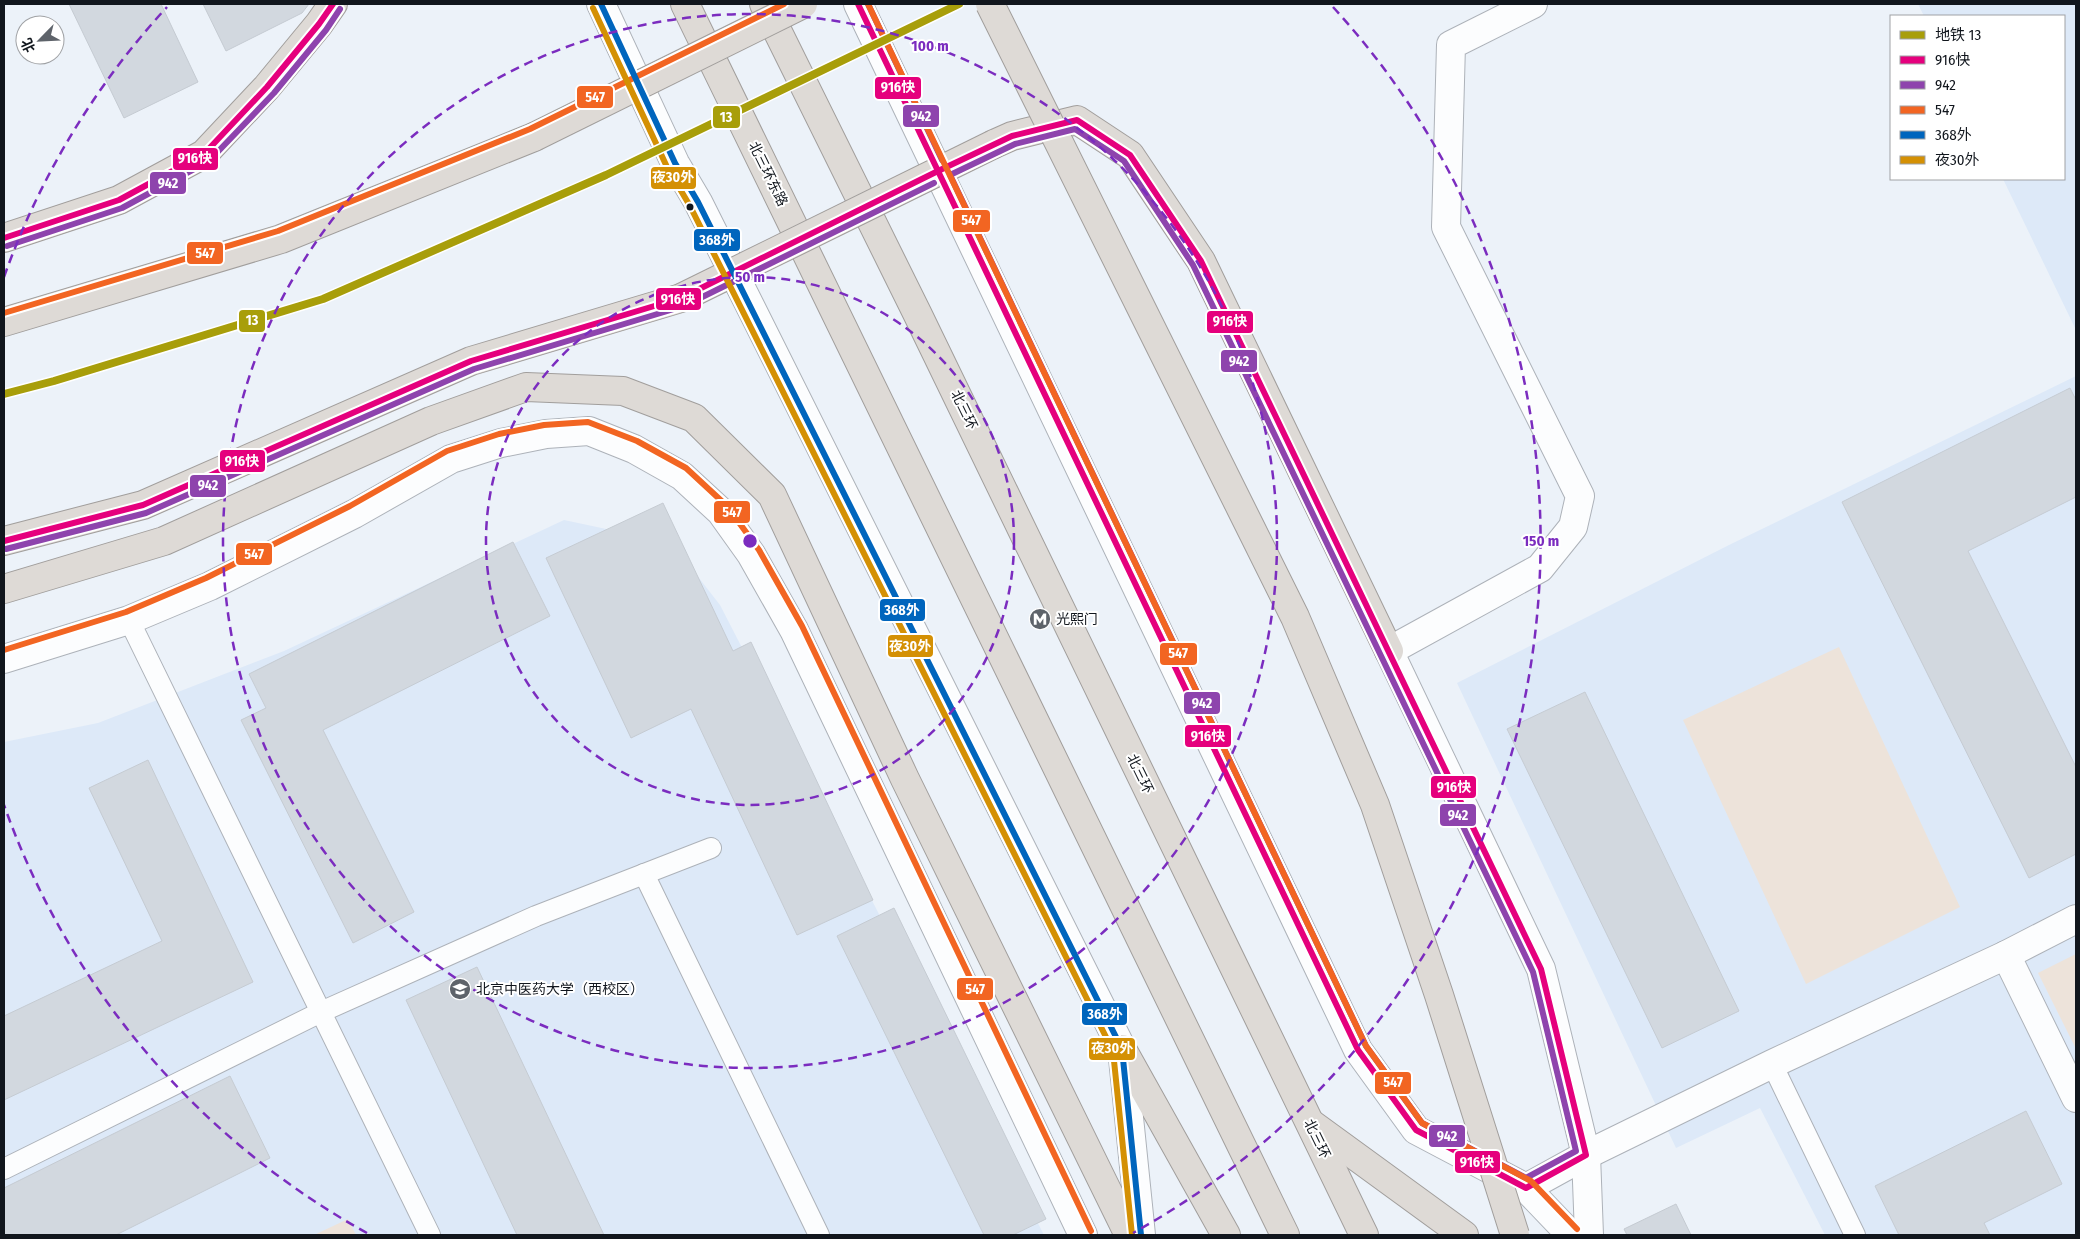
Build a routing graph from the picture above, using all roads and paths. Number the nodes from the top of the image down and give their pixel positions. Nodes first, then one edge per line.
1 (334, 4) edge
2 (601, 4) edge
3 (685, 4) edge
4 (764, 4) edge
5 (803, 4) edge
6 (858, 4) edge
7 (990, 4) edge
8 (1533, 4) edge
9 (4, 238) edge
10 (4, 322) edge
11 (4, 541) edge
12 (4, 589) edge
13 (129, 620) junction
14 (1388, 651) junction
15 (4, 659) edge
16 (711, 848) dead end
17 (644, 874) junction
18 (2076, 919) edge
19 (2006, 955) junction
20 (321, 1012) junction
21 (1122, 1049) junction
22 (1772, 1064) junction
23 (2076, 1098) edge
24 (1310, 1123) junction
25 (1586, 1155) junction
26 (4, 1169) edge
27 (1526, 1188) junction
28 (430, 1235) edge
29 (819, 1235) edge
30 (1083, 1235) edge
31 (1129, 1235) edge
32 (1141, 1235) edge
33 (1226, 1235) edge
34 (1285, 1235) edge
35 (1364, 1235) edge
36 (1464, 1235) edge
37 (1516, 1235) edge
38 (1570, 1235) edge
39 (1589, 1235) edge
40 (1855, 1235) edge

1 - 9 highway
2 - 21 street
3 - 34 highway, 北三环东路
4 - 24 highway, 北三环
5 - 10 highway, bridge
6 - 27 street
7 - 37 highway, bridge
8 - 14 street
11 - 14 highway, bridge
12 - 31 highway
13 - 15 street
13 - 20 lane
13 - 30 street
14 - 25 street
16 - 17 lane
17 - 20 lane
17 - 29 lane
18 - 19 street
19 - 22 street
19 - 23 street
20 - 26 lane
20 - 28 lane
21 - 32 street
21 - 33 highway
22 - 25 street
22 - 40 lane
24 - 35 highway, 北三环
24 - 36 highway
25 - 27 street
25 - 39 street
27 - 38 street

